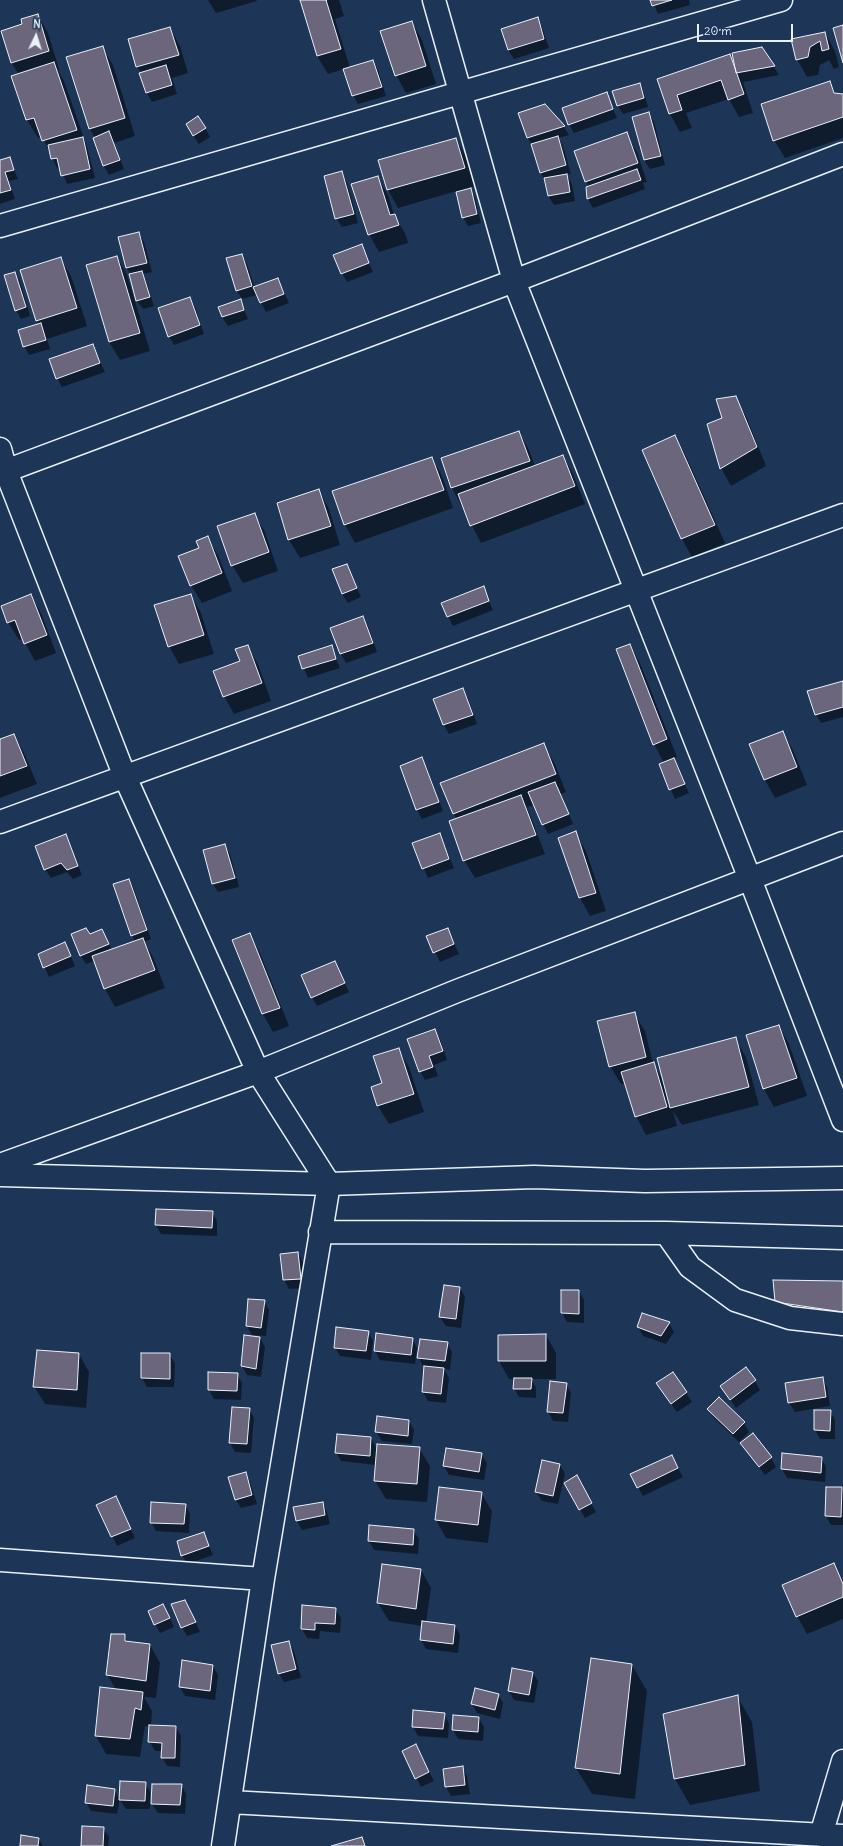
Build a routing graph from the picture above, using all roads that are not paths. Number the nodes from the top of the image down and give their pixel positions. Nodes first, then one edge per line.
1 (434, 0) edge
2 (781, 0) edge
3 (459, 93) junction
4 (843, 154) edge
5 (0, 226) edge
6 (514, 281) junction
7 (0, 449) edge
8 (3, 472) edge
9 (843, 515) edge
10 (637, 591) junction
11 (125, 778) junction
12 (0, 822) edge
13 (843, 843) edge
14 (750, 879) junction
15 (258, 1072) junction
16 (843, 1120) edge
17 (0, 1165) edge
18 (0, 1175) edge
19 (843, 1178) edge
20 (328, 1184) junction
21 (320, 1232) junction
22 (666, 1233) junction
23 (843, 1238) edge
24 (843, 1324) edge
25 (0, 1560) edge
26 (263, 1579) junction
27 (843, 1761) edge
28 (230, 1802) junction
29 (821, 1835) junction
30 (843, 1836) edge
31 (223, 1846) edge

1 - 3 street
2 - 3 street
3 - 5 street
3 - 6 street
4 - 6 street
6 - 8 street
6 - 10 street
7 - 8 street
8 - 11 street
9 - 10 street
10 - 11 street
10 - 14 street
11 - 12 street
11 - 15 street
13 - 14 street
14 - 15 street
14 - 16 street
15 - 17 street
15 - 20 street
18 - 20 street
19 - 20 street
20 - 21 street
21 - 22 street
21 - 26 street
22 - 23 street
22 - 24 street
25 - 26 street
26 - 28 street
27 - 29 street
28 - 29 street
28 - 31 street
29 - 30 street

